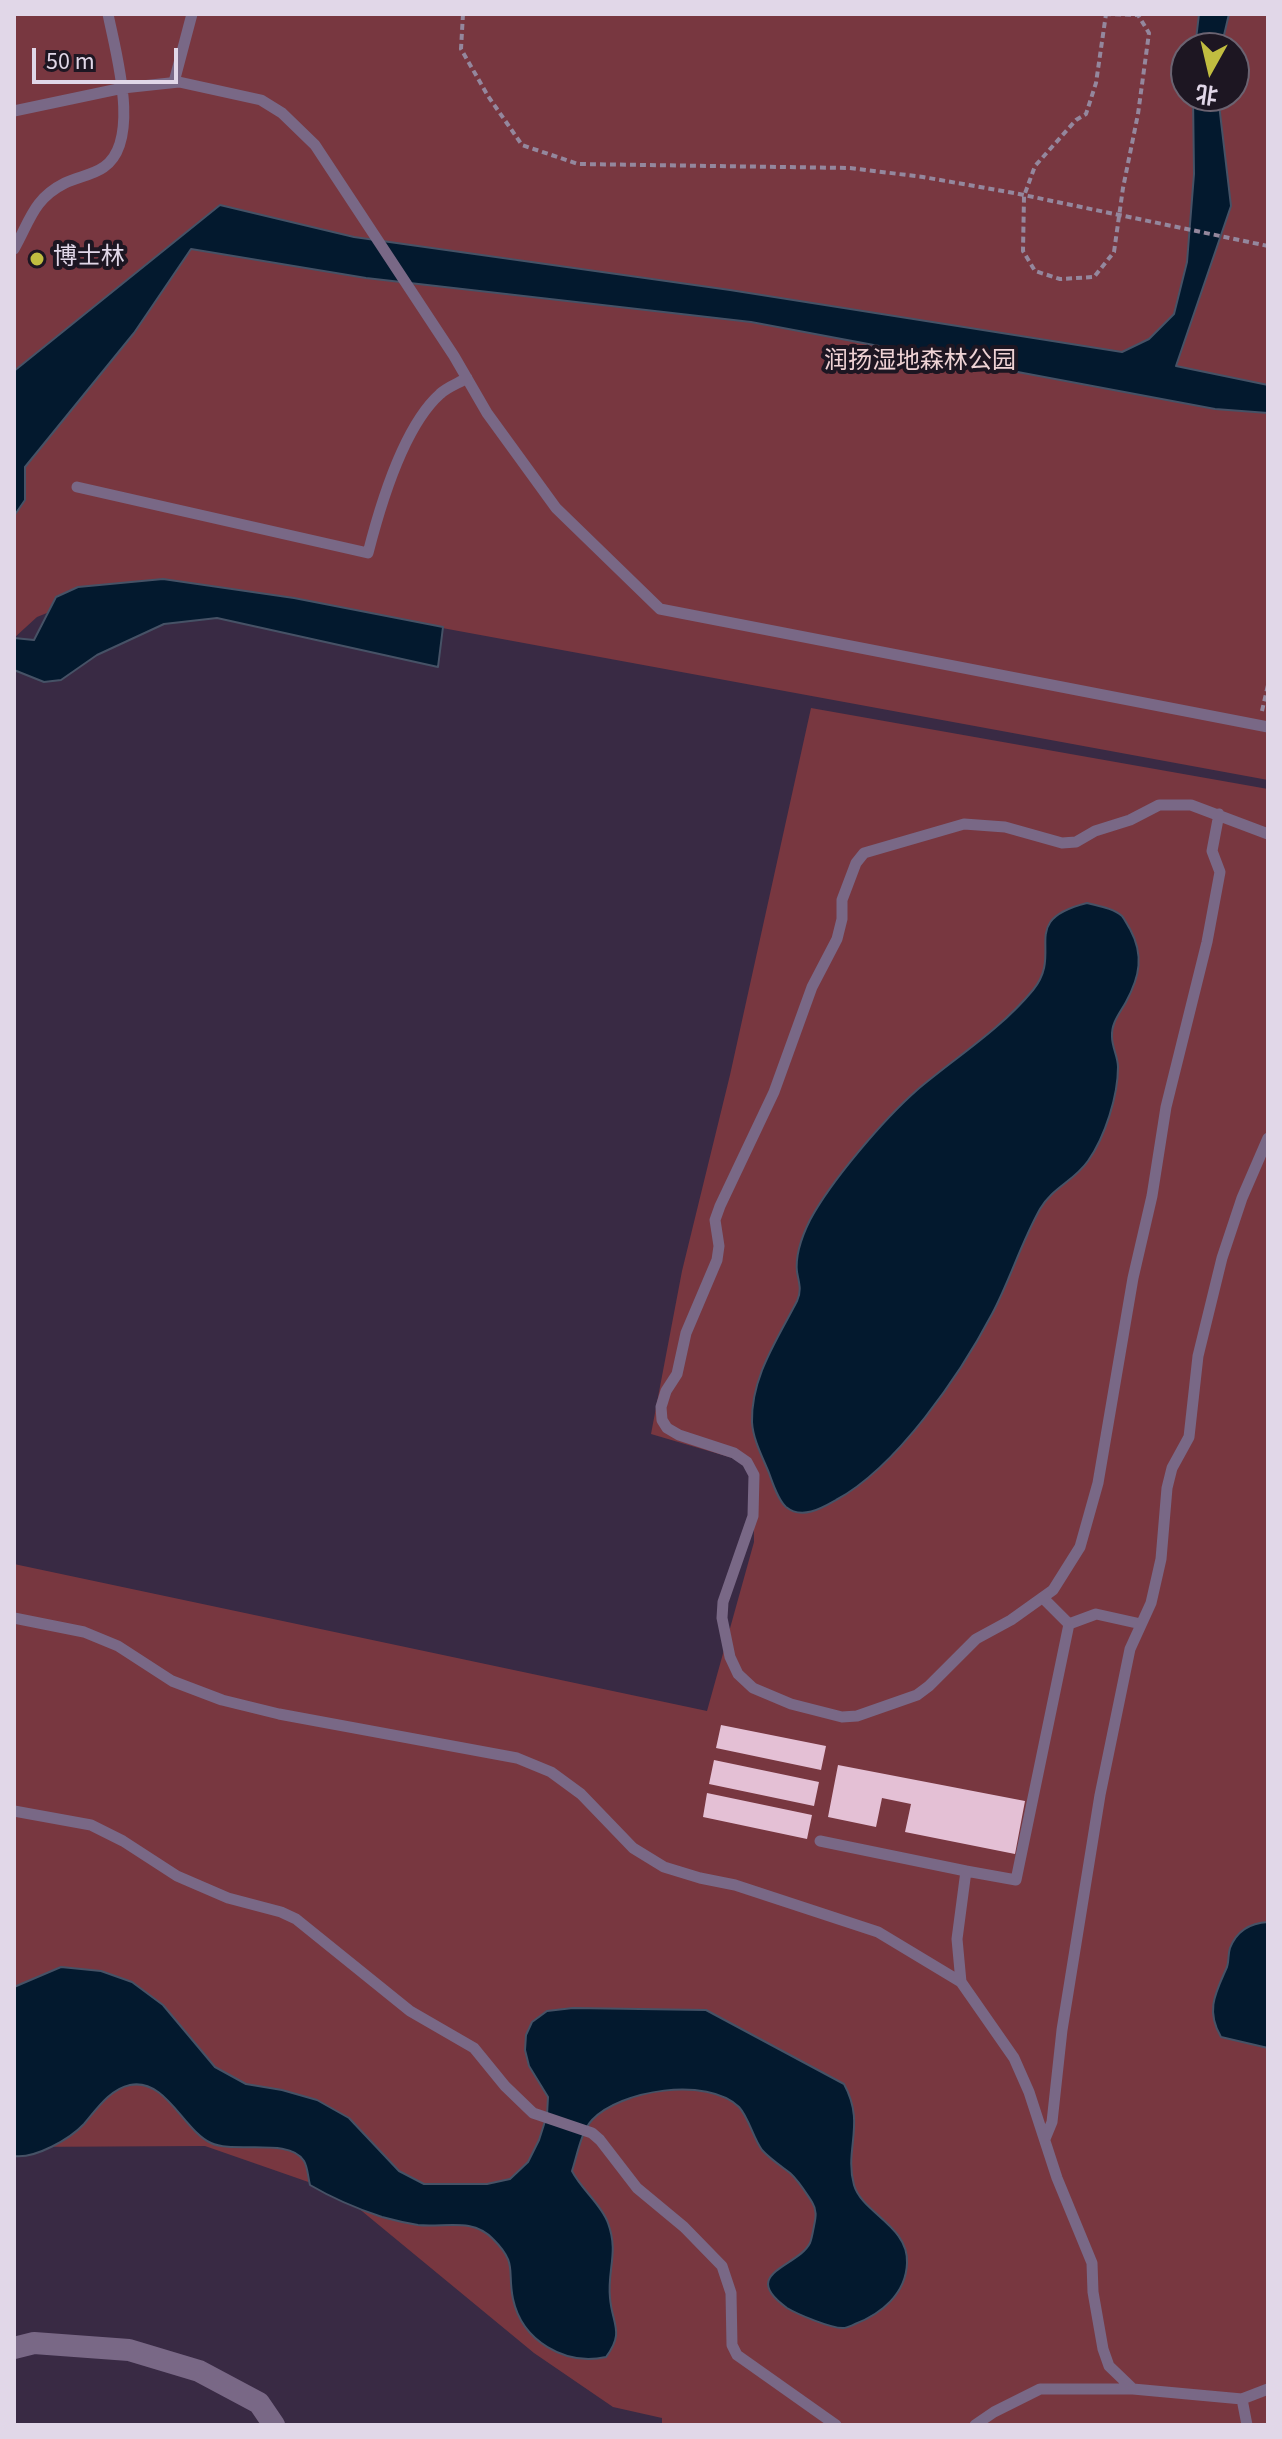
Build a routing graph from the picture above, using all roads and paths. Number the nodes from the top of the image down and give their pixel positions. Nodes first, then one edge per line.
1 (108, 14) edge
2 (192, 14) edge
3 (463, 14) edge
4 (1106, 14) edge
5 (174, 82) junction
6 (123, 88) junction
7 (14, 111) edge
8 (1024, 196) junction
9 (1119, 215) junction
10 (1268, 246) edge
11 (14, 249) edge
12 (467, 378) junction
13 (77, 487) dead end
14 (1268, 685) edge
15 (1263, 726) edge
16 (1219, 814) junction
17 (1268, 834) edge
18 (1268, 1138) edge
19 (1043, 1598) junction
20 (14, 1618) edge
21 (1069, 1624) junction
22 (1141, 1624) junction
23 (14, 1811) edge
24 (820, 1841) dead end
25 (966, 1871) junction
26 (961, 1982) junction
27 (1045, 2139) junction
28 (14, 2348) edge
29 (1133, 2389) junction
30 (1268, 2389) edge
31 (1242, 2399) junction
32 (274, 2425) edge
33 (836, 2425) edge
34 (975, 2425) edge
35 (1247, 2425) edge

1 - 6 lane
2 - 5 lane
3 - 8 path
4 - 8 path
4 - 9 path
5 - 6 lane
5 - 12 lane
6 - 7 lane
6 - 11 lane
8 - 9 path
8 - 9 path
9 - 10 path
12 - 13 lane
12 - 15 lane
14 - 15 path
16 - 17 lane
16 - 19 lane
16 - 19 lane
18 - 22 lane
19 - 21 lane
20 - 26 lane
21 - 22 lane
21 - 25 lane
22 - 27 lane
23 - 33 lane
24 - 25 lane
25 - 26 lane
26 - 27 lane
27 - 29 lane
28 - 32 street
29 - 31 lane
29 - 34 lane
30 - 31 lane
31 - 35 lane

